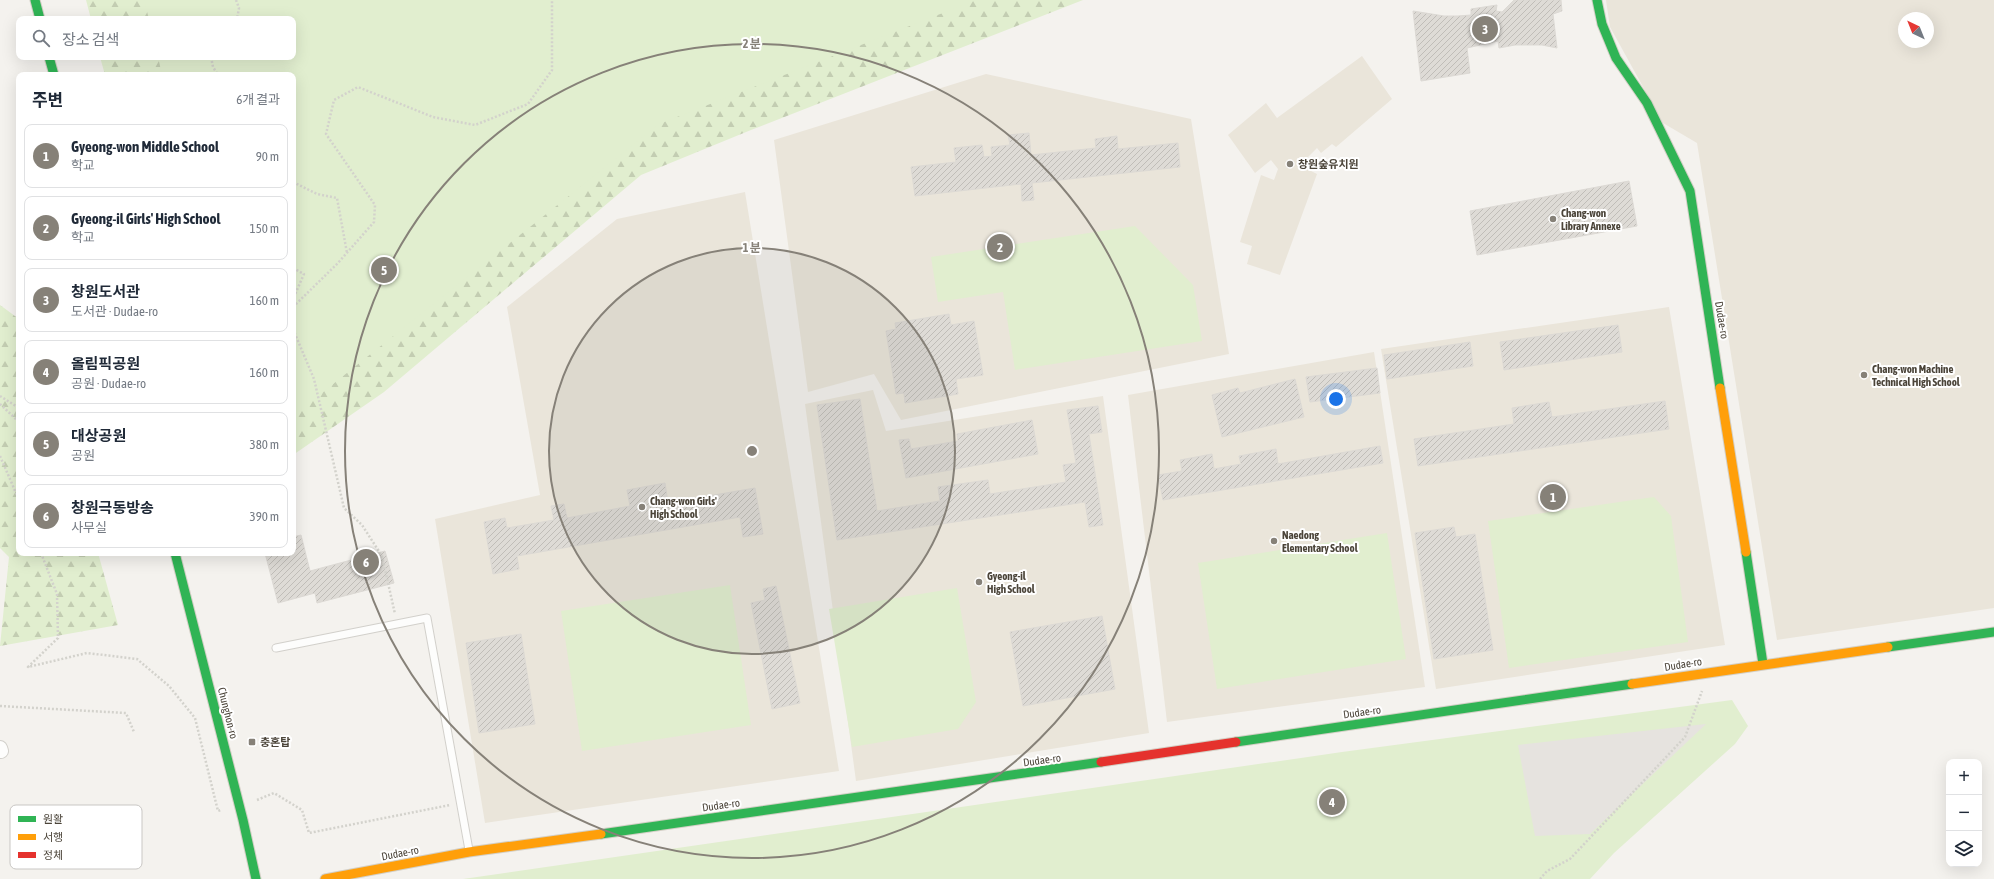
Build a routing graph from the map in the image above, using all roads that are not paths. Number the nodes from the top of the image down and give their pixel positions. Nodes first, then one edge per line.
1 (35, 0) edge
2 (1597, 0) edge
3 (39, 16) edge
4 (50, 60) edge
5 (53, 72) edge
6 (176, 556) edge
7 (1994, 632) edge
8 (276, 648) dead end
9 (1762, 664) junction
10 (469, 852) junction
11 (256, 879) edge
12 (325, 879) edge

1 - 3 street
2 - 9 street, Dudae-ro
4 - 5 street
6 - 11 street, Chunghon-ro
7 - 9 street, Dudae-ro
8 - 10 lane
9 - 10 street, Dudae-ro
10 - 12 street, Dudae-ro

